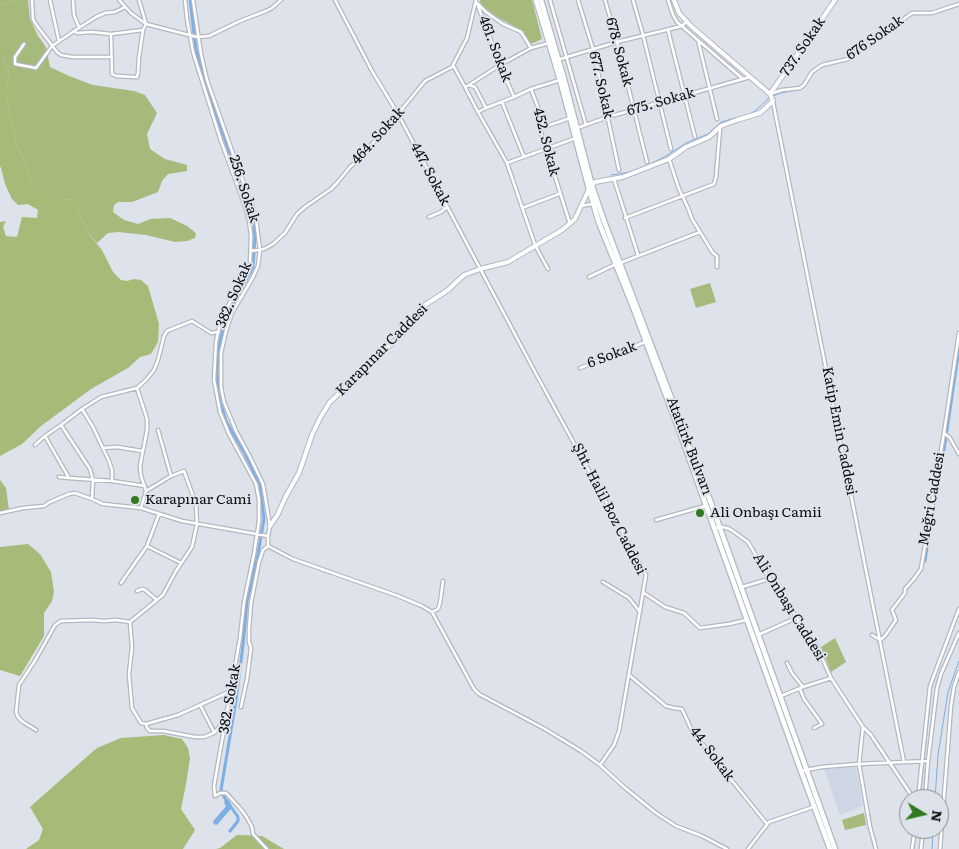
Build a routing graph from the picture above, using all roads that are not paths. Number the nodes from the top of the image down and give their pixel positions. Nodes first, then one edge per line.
1 (32, 0) edge
2 (50, 0) edge
3 (73, 0) edge
4 (119, 0) edge
5 (139, 0) edge
6 (185, 0) edge
7 (193, 0) edge
8 (281, 0) edge
9 (335, 0) edge
10 (536, 0) edge
11 (541, 0) edge
12 (550, 0) edge
13 (578, 0) edge
14 (606, 0) edge
15 (632, 0) edge
16 (668, 0) edge
17 (674, 0) edge
18 (835, 0) edge
19 (476, 1) edge
20 (959, 4) edge
21 (125, 7) junction
22 (687, 21) junction
23 (146, 24) junction
24 (682, 26) junction
25 (79, 27) junction
26 (143, 30) junction
27 (668, 30) junction
28 (74, 31) junction
29 (111, 34) junction
30 (643, 35) junction
31 (195, 37) junction
32 (698, 39) junction
33 (59, 41) junction
34 (617, 42) junction
35 (549, 43) junction
36 (24, 44) dead end
37 (52, 46) junction
38 (531, 48) junction
39 (593, 49) junction
40 (566, 57) junction
41 (111, 58) junction
42 (556, 60) junction
43 (453, 65) junction
44 (500, 66) junction
45 (750, 77) junction
46 (743, 79) junction
47 (560, 80) junction
48 (469, 85) junction
49 (465, 86) junction
50 (531, 89) junction
51 (710, 89) junction
52 (684, 96) junction
53 (514, 97) junction
54 (771, 97) junction
55 (502, 102) junction
56 (660, 103) junction
57 (486, 108) junction
58 (634, 110) junction
59 (478, 112) junction
60 (398, 114) junction
61 (608, 117) junction
62 (570, 118) junction
63 (717, 119) dead end
64 (586, 125) junction
65 (544, 127) junction
66 (720, 127) junction
67 (574, 128) junction
68 (577, 138) junction
69 (696, 138) dead end
70 (545, 149) junction
71 (671, 149) dead end
72 (524, 157) junction
73 (669, 159) junction
74 (648, 162) dead end
75 (507, 163) junction
76 (619, 170) dead end
77 (614, 180) junction
78 (590, 187) junction
79 (559, 194) junction
80 (683, 197) junction
81 (595, 203) junction
82 (447, 206) junction
83 (582, 206) junction
84 (522, 208) junction
85 (429, 217) dead end
86 (625, 218) junction
87 (570, 224) junction
88 (700, 232) junction
89 (535, 245) junction
90 (258, 250) junction
91 (252, 251) junction
92 (638, 255) junction
93 (618, 264) junction
94 (717, 267) dead end
95 (480, 269) junction
96 (548, 269) dead end
97 (589, 277) dead end
98 (218, 332) junction
99 (959, 333) edge
100 (645, 342) junction
101 (580, 368) dead end
102 (137, 388) junction
103 (82, 410) junction
104 (62, 425) junction
105 (158, 430) dead end
106 (944, 433) junction
107 (45, 436) junction
108 (35, 445) dead end
109 (103, 448) junction
110 (142, 451) junction
111 (959, 454) edge
112 (171, 476) junction
113 (58, 477) dead end
114 (69, 478) junction
115 (93, 480) junction
116 (112, 481) junction
117 (145, 486) junction
118 (146, 491) junction
119 (92, 499) junction
120 (706, 506) junction
121 (141, 508) junction
122 (0, 513) edge
123 (159, 514) junction
124 (656, 520) dead end
125 (197, 524) junction
126 (270, 526) junction
127 (717, 528) junction
128 (258, 534) junction
129 (266, 536) junction
130 (147, 546) junction
131 (268, 546) junction
132 (181, 564) junction
133 (769, 578) junction
134 (442, 581) dead end
135 (603, 582) dead end
136 (121, 583) dead end
137 (741, 588) junction
138 (137, 591) dead end
139 (644, 593) junction
140 (156, 600) junction
141 (959, 609) edge
142 (432, 612) junction
143 (640, 612) junction
144 (796, 618) junction
145 (748, 620) junction
146 (130, 622) junction
147 (959, 633) edge
148 (758, 635) junction
149 (872, 635) dead end
150 (880, 640) junction
151 (787, 663) dead end
152 (959, 672) edge
153 (629, 675) junction
154 (831, 678) junction
155 (803, 687) junction
156 (800, 689) junction
157 (232, 691) junction
158 (780, 697) junction
159 (200, 704) junction
160 (241, 707) dead end
161 (226, 720) junction
162 (146, 724) junction
163 (863, 727) junction
164 (814, 728) dead end
165 (36, 730) dead end
166 (214, 732) junction
167 (924, 761) junction
168 (904, 762) junction
169 (889, 763) junction
170 (860, 764) junction
171 (600, 765) junction
172 (804, 771) junction
173 (908, 789) edge
174 (918, 789) edge
175 (925, 789) edge
176 (814, 806) junction
177 (767, 824) junction
178 (268, 849) edge
179 (727, 849) edge
180 (748, 849) edge
181 (830, 849) edge
182 (835, 849) edge
183 (876, 849) edge
184 (940, 849) edge

1 - 37 street
2 - 33 street
3 - 25 street
4 - 21 street
5 - 23 street
6 - 31 street, 382. Sokak
7 - 31 street, 256. Sokak
8 - 31 street
9 - 60 street, 447. Sokak
10 - 35 main road
11 - 42 main road
12 - 40 street
13 - 39 street, 677. Sokak
14 - 34 street, 678. Sokak
15 - 30 street
16 - 24 street
17 - 22 street
18 - 54 street, 737. Sokak
19 - 38 street
19 - 43 street
19 - 44 street, 461. Sokak
20 - 54 street, 676 Sokak
21 - 23 street
21 - 25 street
22 - 24 street
22 - 45 street
23 - 26 street
23 - 31 street
24 - 27 street
24 - 32 street
25 - 28 street
26 - 29 street
26 - 41 street
27 - 30 street
27 - 52 street
28 - 29 street
28 - 33 street
29 - 41 street
30 - 34 street
30 - 56 street
31 - 90 street, 256. Sokak
31 - 91 street, 382. Sokak
32 - 46 street
32 - 51 street
33 - 37 street
34 - 39 street
34 - 58 street, 678. Sokak
35 - 38 street
35 - 42 main road
36 - 37 street
37 - 41 street
38 - 44 street
39 - 40 street
39 - 61 street, 677. Sokak
40 - 42 street
40 - 64 street
42 - 47 main road
42 - 67 main road
43 - 49 street
43 - 60 street, 464. Sokak
44 - 48 street
44 - 53 street, 461. Sokak
45 - 46 street, 675. Sokak
45 - 54 street
46 - 51 street, 675. Sokak
47 - 50 street
47 - 62 main road
48 - 49 street
48 - 57 street
49 - 59 street
50 - 53 street
50 - 65 street, 452. Sokak
51 - 52 street, 675. Sokak
51 - 63 street
52 - 56 street, 675. Sokak
52 - 69 street
53 - 55 street
54 - 66 street
54 - 150 street, Katip Emin Caddesi
55 - 57 street
55 - 72 street
56 - 58 street, 675. Sokak
56 - 71 street
57 - 59 street
58 - 61 street, 675. Sokak
58 - 74 street, 678. Sokak
59 - 75 street
60 - 82 street, 447. Sokak
60 - 90 street, 464. Sokak
61 - 64 street, 675. Sokak
61 - 76 street, 677. Sokak
62 - 65 street
62 - 67 main road
64 - 67 street, 675. Sokak
65 - 70 street, 452. Sokak
66 - 73 street
66 - 80 street
67 - 68 main road, Atatürk Bulvarı
68 - 70 street
68 - 78 main road, Atatürk Bulvarı
70 - 72 street
70 - 79 street, 452. Sokak
72 - 75 street
73 - 77 street
73 - 80 street
75 - 84 street
77 - 78 street
77 - 86 street
78 - 81 main road, Atatürk Bulvarı
78 - 83 street, Karapınar Caddesi
79 - 84 street
79 - 87 street, 452. Sokak
80 - 86 street
80 - 88 street
81 - 83 street
81 - 93 main road, Atatürk Bulvarı
82 - 85 street
82 - 95 street, 447. Sokak
83 - 87 street, Karapınar Caddesi
84 - 89 street
86 - 92 street
87 - 89 street, Karapınar Caddesi
88 - 92 street
88 - 94 street
89 - 95 street, Karapınar Caddesi
89 - 96 street
90 - 91 street
90 - 126 street, 256. Sokak
91 - 98 street, 382. Sokak
92 - 93 street
93 - 97 street
93 - 100 main road, Atatürk Bulvarı
93 - 127 main road, Atatürk Bulvarı
95 - 126 street, Karapınar Caddesi
95 - 139 street, Şht. Halil Boz Caddesi
98 - 102 street
98 - 128 street, 382. Sokak
99 - 106 street, Meğri Caddesi
100 - 101 street, 6 Sokak
100 - 120 main road, Atatürk Bulvarı
102 - 103 street
102 - 110 street
103 - 104 street
103 - 109 street
104 - 107 street
104 - 115 street
105 - 112 street
106 - 111 street
106 - 150 street, Meğri Caddesi
107 - 108 street
107 - 114 street
109 - 110 street
109 - 116 street
110 - 117 street
112 - 118 street
112 - 125 street
113 - 114 street
114 - 115 street
115 - 116 street
115 - 119 street
116 - 117 street
117 - 118 street
118 - 121 street
119 - 121 street
119 - 122 street
120 - 124 street
120 - 127 main road, Atatürk Bulvarı
121 - 123 street
123 - 125 street
123 - 130 street
125 - 128 street
125 - 132 street
126 - 129 street, 256. Sokak
127 - 133 street, Ali Onbaşı Caddesi
127 - 137 main road, Atatürk Bulvarı
127 - 145 main road, Atatürk Bulvarı
128 - 129 street
128 - 157 street, 382. Sokak
129 - 131 street, 256. Sokak
130 - 132 street
130 - 136 street
131 - 142 street
131 - 160 street
132 - 140 street
133 - 137 street
133 - 144 street, Ali Onbaşı Caddesi
134 - 142 street
135 - 143 street
137 - 148 main road, Atatürk Bulvarı
138 - 140 street
139 - 143 street, Şht. Halil Boz Caddesi
139 - 145 street
140 - 146 street
141 - 167 street
142 - 171 street
143 - 153 street, Şht. Halil Boz Caddesi
144 - 148 street
144 - 154 street, Ali Onbaşı Caddesi
145 - 172 main road, Atatürk Bulvarı
146 - 162 street
146 - 165 street
147 - 167 street
148 - 158 main road, Atatürk Bulvarı
149 - 150 street
150 - 168 street, Katip Emin Caddesi
151 - 155 street
152 - 184 street
153 - 171 street, Şht. Halil Boz Caddesi
153 - 177 street, 44. Sokak
154 - 155 street
154 - 163 street, Ali Onbaşı Caddesi
155 - 156 street
156 - 158 street
156 - 164 street
157 - 159 street
157 - 161 street, 382. Sokak
158 - 172 main road, Atatürk Bulvarı
159 - 162 street
159 - 166 street
161 - 166 street
161 - 178 street, 382. Sokak
162 - 166 street
163 - 169 street, Ali Onbaşı Caddesi
163 - 170 street
167 - 168 street
167 - 174 street
167 - 175 street
168 - 169 street
169 - 170 street
169 - 173 street, Ali Onbaşı Caddesi
170 - 172 street
170 - 183 street
171 - 179 street
172 - 176 main road, Atatürk Bulvarı
172 - 182 main road, Atatürk Bulvarı
176 - 177 street
176 - 181 main road, Atatürk Bulvarı
177 - 180 street

